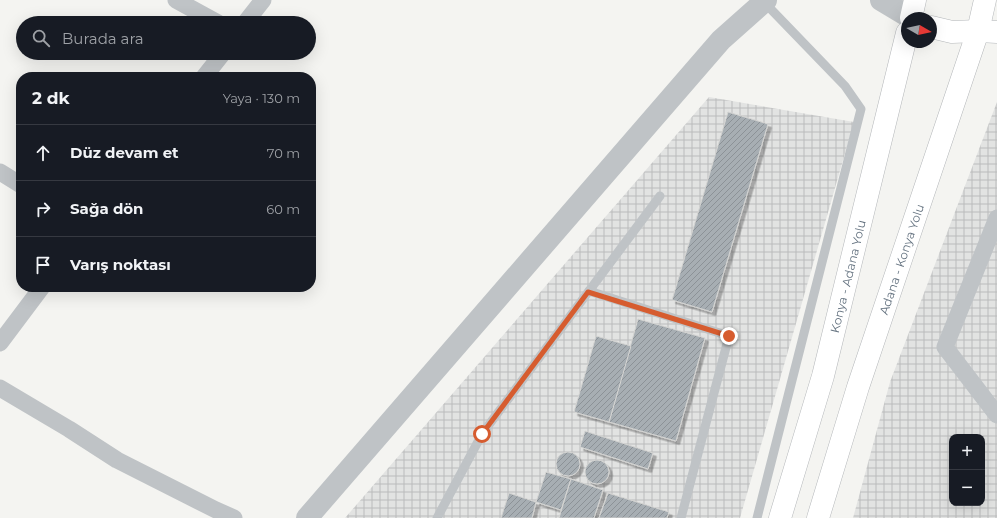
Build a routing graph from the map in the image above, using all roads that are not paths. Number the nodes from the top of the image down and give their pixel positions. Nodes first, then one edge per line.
1 (176, 0) edge
2 (263, 0) edge
3 (881, 0) edge
4 (915, 0) edge
5 (985, 0) edge
6 (765, 1) edge
7 (901, 12) edge
8 (912, 12) edge
9 (205, 16) edge
10 (250, 16) edge
11 (937, 28) edge
12 (987, 31) edge
13 (903, 48) edge
14 (217, 60) edge
15 (208, 72) edge
16 (0, 172) edge
17 (16, 182) edge
18 (660, 196) dead end
19 (997, 218) edge
20 (38, 292) edge
21 (588, 292) junction
22 (0, 343) edge
23 (0, 388) edge
24 (997, 415) edge
25 (234, 518) edge
26 (307, 518) edge
27 (437, 518) edge
28 (681, 518) edge
29 (757, 518) edge
30 (780, 518) edge
31 (818, 518) edge

1 - 9 street
2 - 10 street
3 - 7 street
4 - 8 highway
5 - 12 highway, Adana - Konya Yolu
6 - 26 street
6 - 29 lane
11 - 12 highway
12 - 31 highway, Adana - Konya Yolu
13 - 30 highway, Konya - Adana Yolu
14 - 15 street
16 - 17 street
18 - 21 lane
19 - 24 street
20 - 22 street
21 - 27 lane
21 - 28 lane
23 - 25 street

